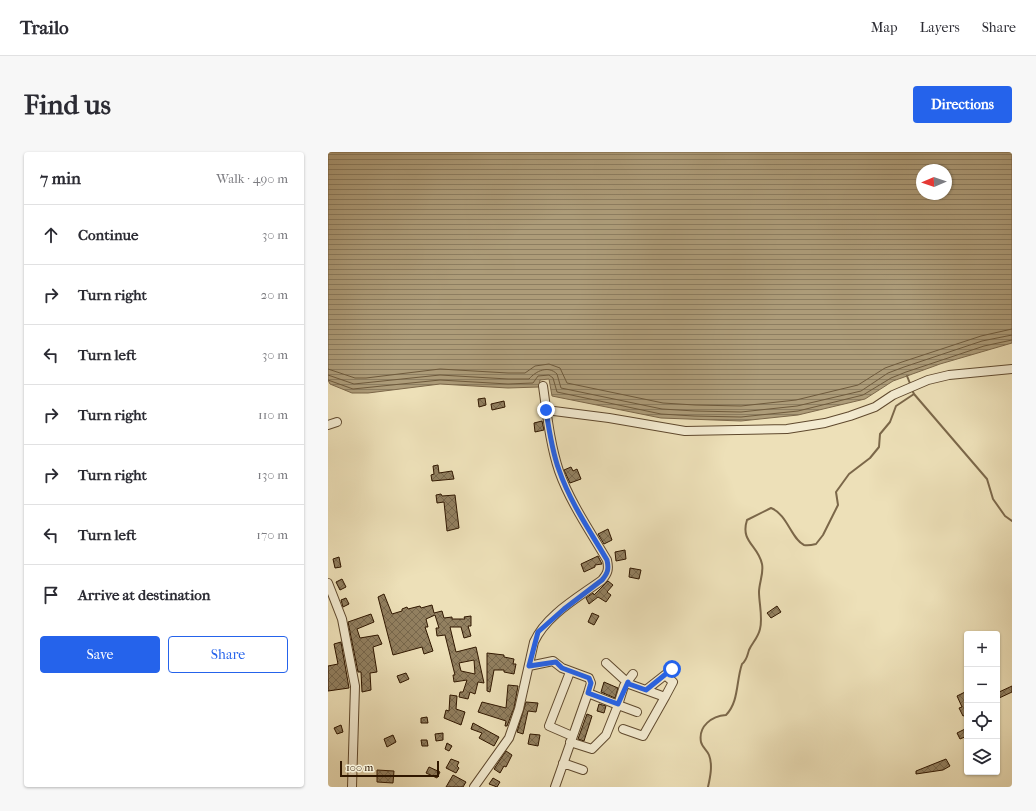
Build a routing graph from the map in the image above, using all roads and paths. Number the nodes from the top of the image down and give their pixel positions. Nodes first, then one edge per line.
1 (1012, 368) edge
2 (543, 386) dead end
3 (546, 410) junction
4 (337, 422) dead end
5 (328, 425) edge
6 (328, 583) edge
7 (606, 663) dead end
8 (529, 666) junction
9 (672, 669) dead end
10 (570, 672) junction
11 (633, 674) dead end
12 (665, 675) junction
13 (628, 682) junction
14 (673, 682) junction
15 (681, 687) dead end
16 (646, 690) junction
17 (588, 693) junction
18 (665, 697) junction
19 (618, 704) junction
20 (638, 712) dead end
21 (622, 729) dead end
22 (642, 736) junction
23 (571, 739) junction
24 (651, 740) dead end
25 (563, 764) junction
26 (583, 770) dead end
27 (352, 787) edge
28 (474, 787) edge
29 (555, 787) edge

1 - 3 street
2 - 3 street
3 - 8 street
4 - 5 street
6 - 27 street
7 - 13 street
8 - 10 street
8 - 28 street
9 - 12 street
10 - 17 street
10 - 23 street
11 - 13 street
12 - 14 street
12 - 16 street
13 - 16 street
13 - 19 street
14 - 15 street
14 - 18 street
16 - 18 street
17 - 19 street
17 - 23 street
18 - 22 street
19 - 20 street
19 - 23 street
21 - 22 street
22 - 24 street
23 - 25 street
25 - 26 street
25 - 29 street

